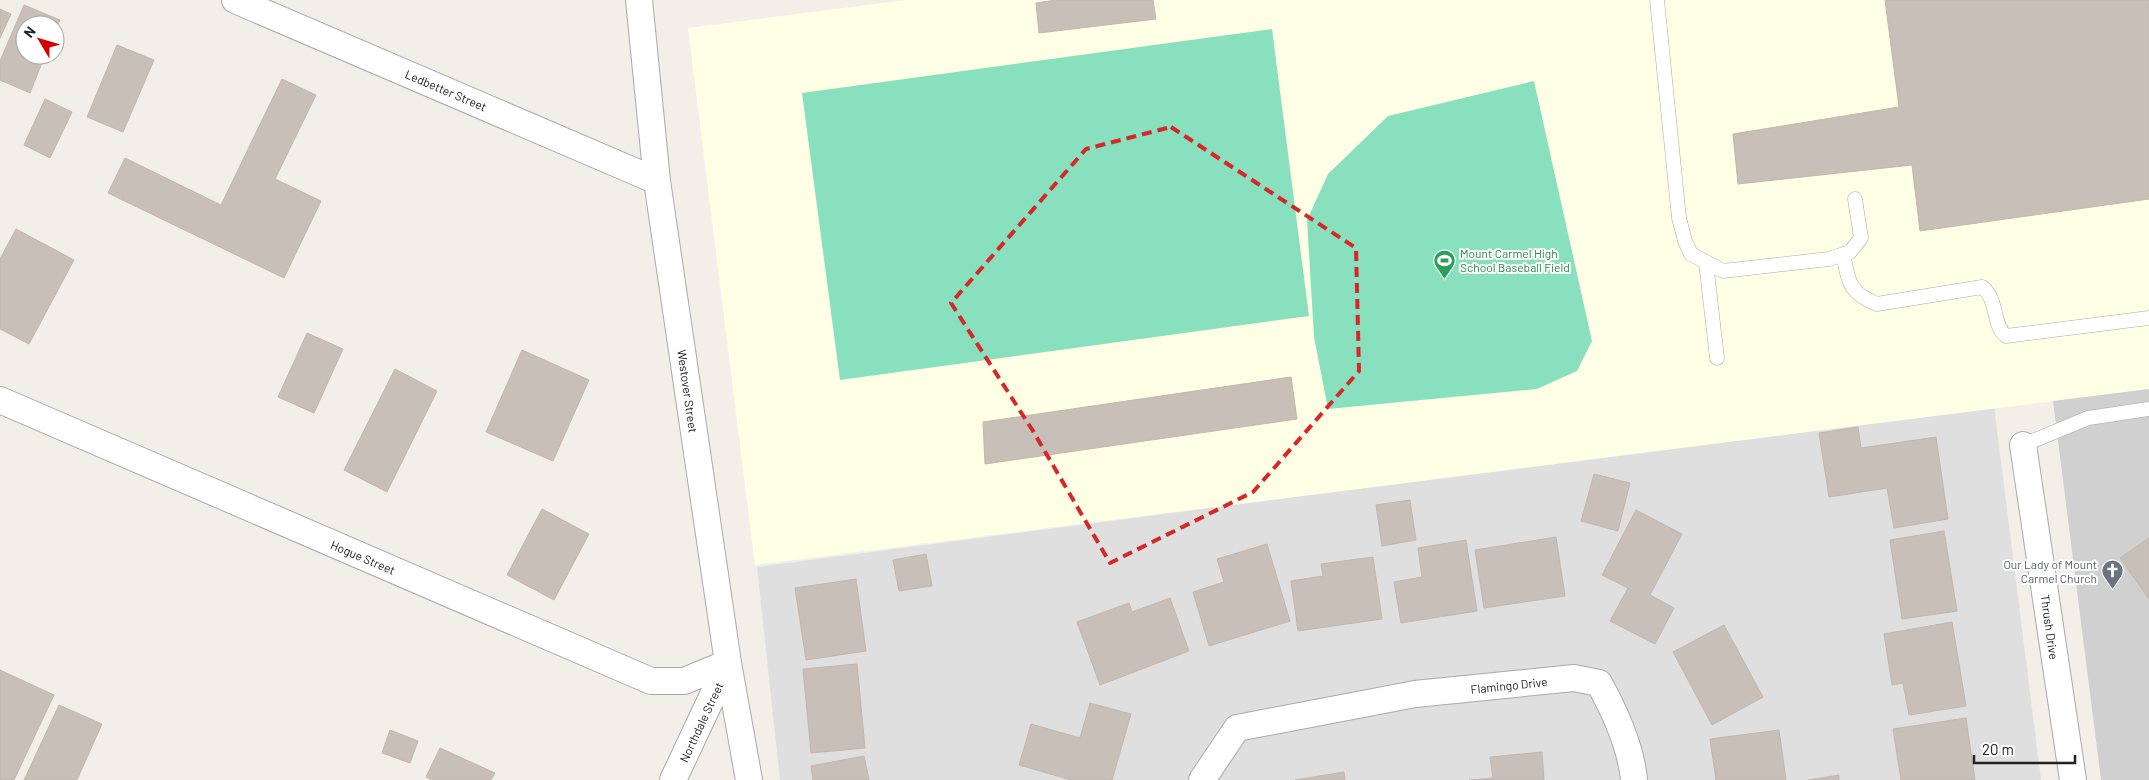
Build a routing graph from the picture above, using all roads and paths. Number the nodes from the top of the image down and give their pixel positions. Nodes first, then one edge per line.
1 (235, 0) edge
2 (638, 0) edge
3 (1657, 0) edge
4 (657, 181) junction
5 (1855, 199) dead end
6 (1843, 254) junction
7 (1706, 263) junction
8 (2149, 318) edge
9 (1717, 358) dead end
10 (0, 400) edge
11 (2149, 409) edge
12 (2024, 445) joint
13 (728, 663) junction
14 (673, 780) edge
15 (749, 780) edge
16 (1202, 780) edge
17 (1634, 780) edge
18 (2073, 780) edge

1 - 4 street, Ledbetter Street
2 - 4 street, Westover Street
3 - 7 lane
4 - 13 street, Westover Street
5 - 6 lane
6 - 7 lane
6 - 8 lane
7 - 9 lane
10 - 13 street, Hogue Street
11 - 12 lane
12 - 18 street, Thrush Drive
13 - 14 street, Northdale Street
13 - 15 street, Westover Street
16 - 17 street, Flamingo Drive

